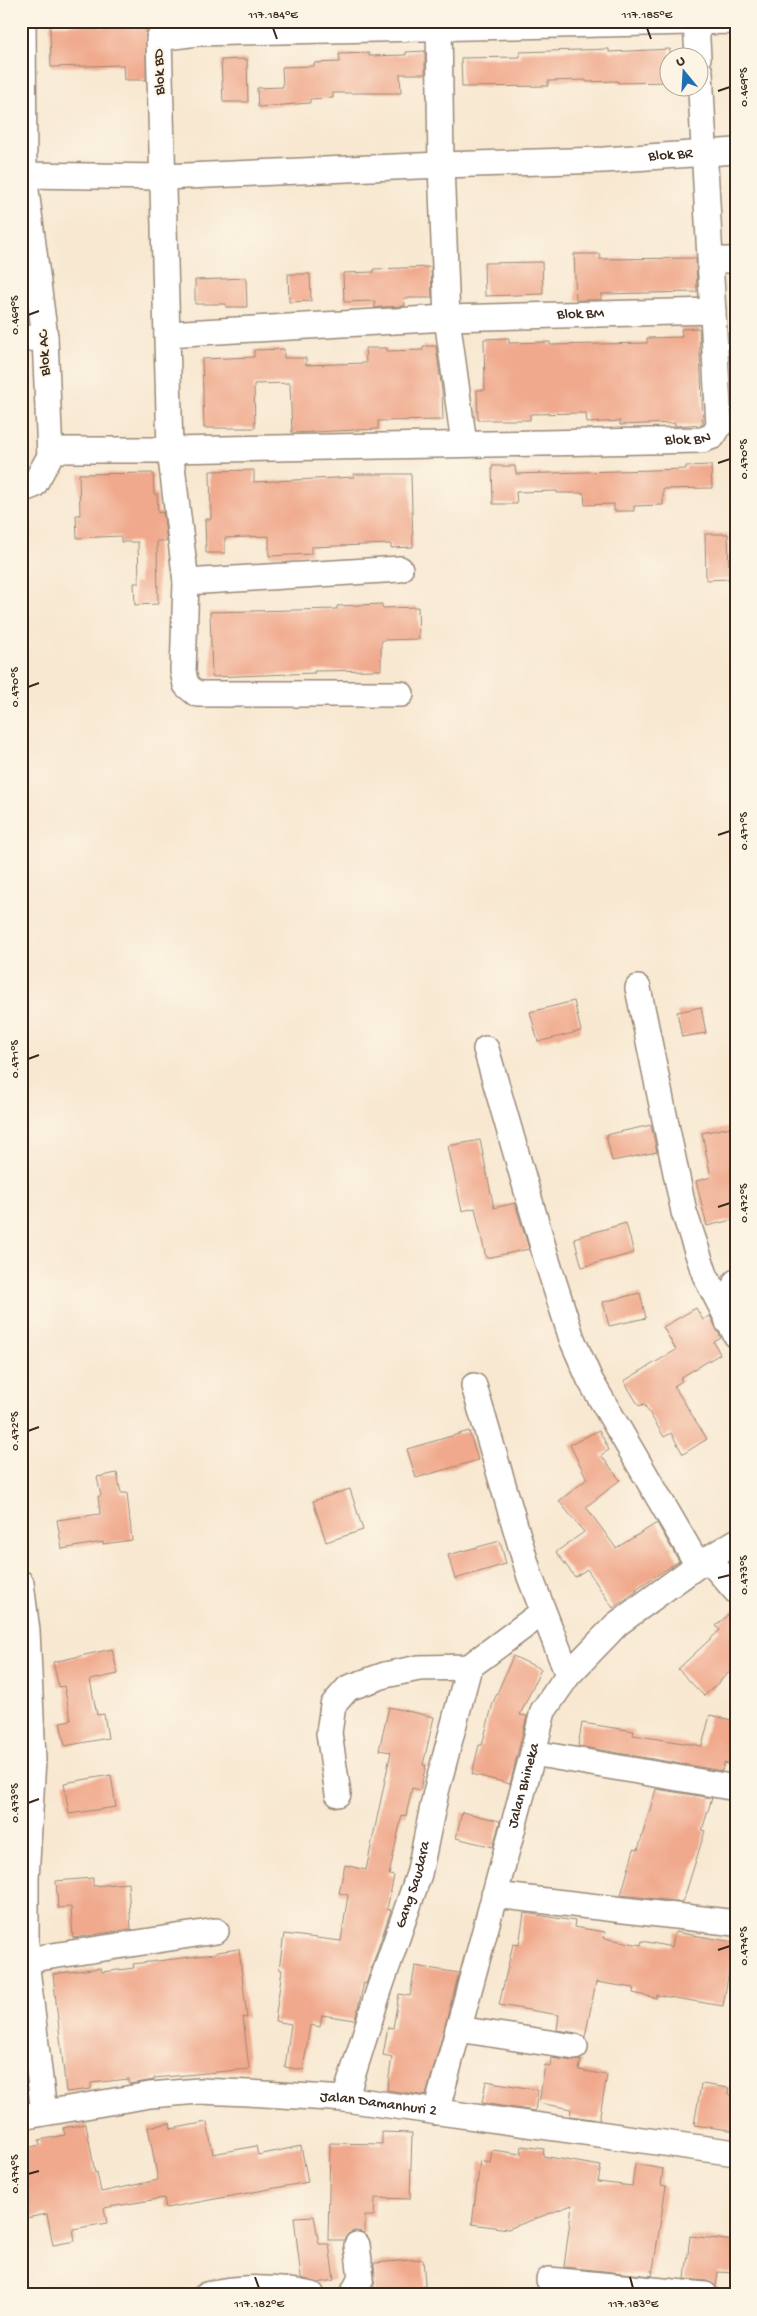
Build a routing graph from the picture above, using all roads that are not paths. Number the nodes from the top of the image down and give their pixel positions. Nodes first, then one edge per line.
1 (736, 21) edge
2 (696, 22) edge
3 (22, 25) edge
4 (439, 25) edge
5 (159, 30) edge
6 (697, 48) edge
7 (702, 98) edge
8 (736, 151) edge
9 (706, 152) junction
10 (441, 165) junction
11 (22, 175) edge
12 (164, 178) junction
13 (711, 260) junction
14 (736, 260) edge
15 (713, 311) junction
16 (447, 318) junction
17 (167, 334) junction
18 (33, 338) edge
19 (464, 444) junction
20 (50, 450) junction
21 (170, 450) junction
22 (21, 490) edge
23 (400, 569) dead end
24 (186, 582) junction
25 (400, 694) dead end
26 (638, 988) dead end
27 (486, 1049) dead end
28 (736, 1282) edge
29 (732, 1329) edge
30 (474, 1386) dead end
31 (736, 1542) edge
32 (703, 1562) junction
33 (21, 1583) edge
34 (736, 1591) edge
35 (543, 1612) junction
36 (469, 1667) junction
37 (568, 1675) junction
38 (534, 1753) junction
39 (736, 1788) edge
40 (338, 1794) dead end
41 (494, 1895) junction
42 (736, 1924) edge
43 (216, 1931) dead end
44 (26, 1960) junction
45 (458, 2029) junction
46 (575, 2047) dead end
47 (345, 2100) junction
48 (436, 2112) junction
49 (33, 2115) edge
50 (736, 2153) edge
51 (357, 2245) dead end
52 (548, 2280) dead end
53 (241, 2292) edge
54 (206, 2295) edge
55 (312, 2295) edge
56 (352, 2295) edge
57 (705, 2295) edge

1 - 2 street, Blok BD
2 - 4 street, Blok BD
2 - 6 street
3 - 11 street, Blok AC
4 - 5 street, Blok BD
4 - 10 street
5 - 12 street, Blok BD
7 - 9 street, Blok BN
8 - 9 street, Blok BR
9 - 10 street, Blok BR
9 - 13 street, Blok BN
10 - 12 street, Blok BR
10 - 16 street
11 - 12 street, Blok BR
11 - 18 street, Blok AC
12 - 17 street, Blok BD
13 - 14 street
13 - 15 street, Blok BN
15 - 16 street, Blok BM
15 - 19 street, Blok BN
16 - 17 street, Blok BM
16 - 19 street
17 - 21 street, Blok BD
18 - 20 street, Blok AC
19 - 21 street
20 - 21 street
20 - 22 street, Blok AC
21 - 24 street, Blok BD
23 - 24 street
24 - 25 street, Blok BD
26 - 29 street
27 - 32 street
28 - 29 street
30 - 35 street
31 - 32 street, Jalan Bhineka
32 - 34 street
32 - 37 street, Jalan Bhineka
33 - 44 street
35 - 36 street
35 - 37 street
36 - 40 street
36 - 47 street, Gang Saudara
37 - 38 street, Jalan Bhineka
38 - 39 street
38 - 41 street, Jalan Bhineka
41 - 42 street
41 - 45 street, Jalan Bhineka
43 - 44 street
44 - 49 street
45 - 46 street
45 - 48 street, Jalan Bhineka
47 - 48 street, Jalan Damanhuri 2
47 - 49 street, Jalan Damanhuri 2
48 - 50 street, Jalan Damanhuri 2
51 - 56 street
52 - 57 street
53 - 54 street
53 - 55 street

